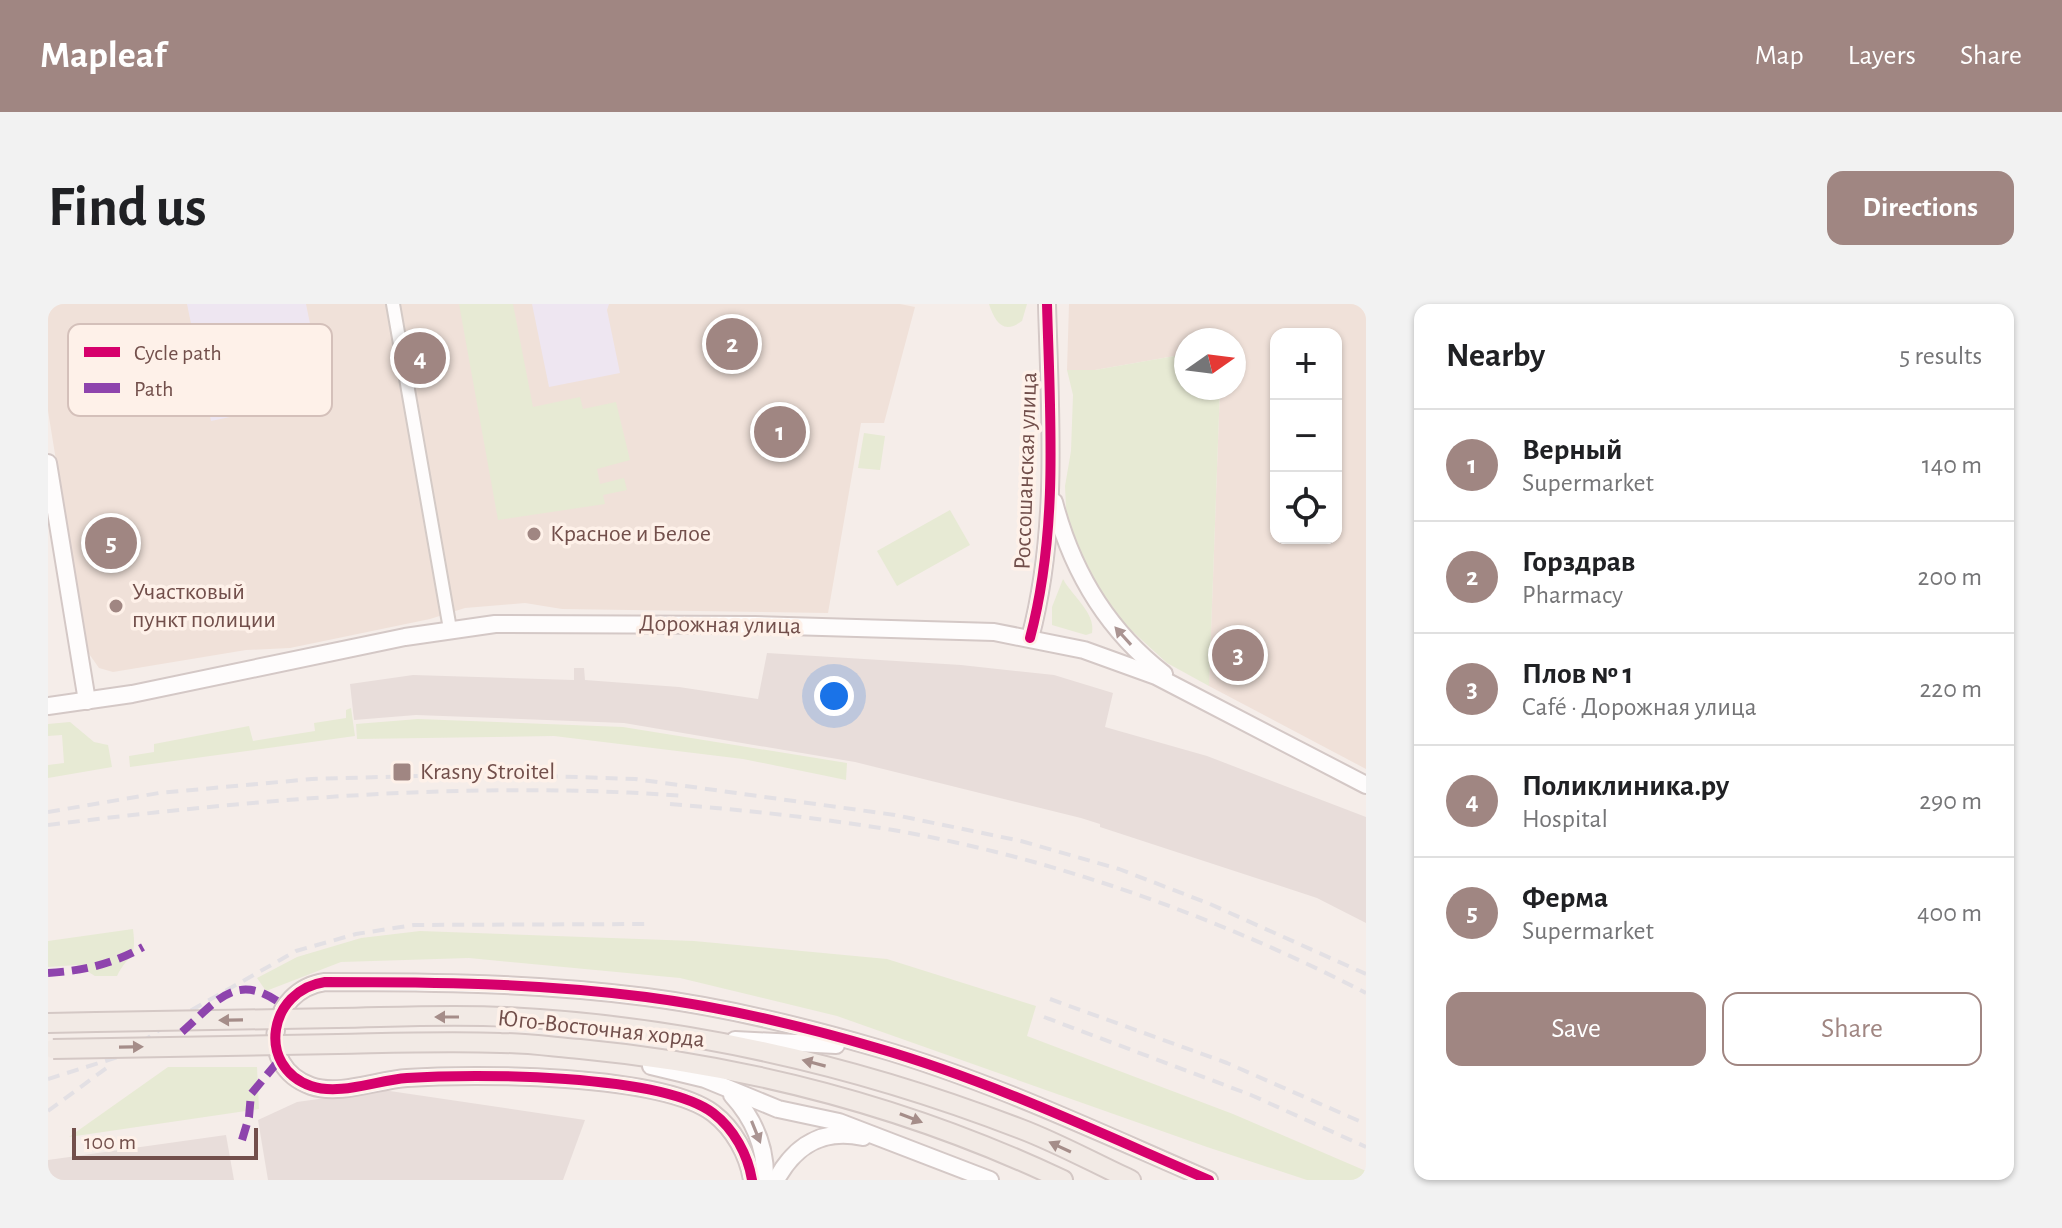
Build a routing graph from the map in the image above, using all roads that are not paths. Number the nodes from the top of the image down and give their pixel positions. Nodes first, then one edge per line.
1 (393, 304) edge
2 (1047, 304) edge
3 (48, 463) edge
4 (1050, 487) junction
5 (450, 629) junction
6 (1030, 638) junction
7 (1181, 688) junction
8 (87, 701) junction
9 (48, 706) edge
10 (1366, 785) edge
11 (48, 1023) edge
12 (705, 1040) junction
13 (504, 1043) junction
14 (877, 1048) junction
15 (51, 1049) edge
16 (728, 1091) junction
17 (897, 1145) junction
18 (752, 1180) edge
19 (765, 1180) edge
20 (776, 1180) edge
21 (990, 1180) edge
22 (1063, 1180) edge
23 (1131, 1180) edge
24 (1209, 1180) edge

1 - 5 street
2 - 4 street, Россошанская улица
3 - 8 street
4 - 6 street, Россошанская улица
7 -> 4 street, Россошанская улица
5 - 6 street, Дорожная улица
5 - 8 street, Дорожная улица
6 - 7 street, Дорожная улица
7 - 10 street, Дорожная улица
8 - 9 street, Дорожная улица
12 -> 11 main road, Юго-Восточная хорда, bridge
12 - 14 street
23 -> 12 main road, Юго-Восточная хорда
15 -> 13 main road, Юго-Восточная хорда, bridge
13 - 16 street
13 -> 22 main road, Юго-Восточная хорда
14 - 18 street
14 - 24 street
16 - 17 street
16 -> 19 street
17 - 20 street
17 - 21 street

